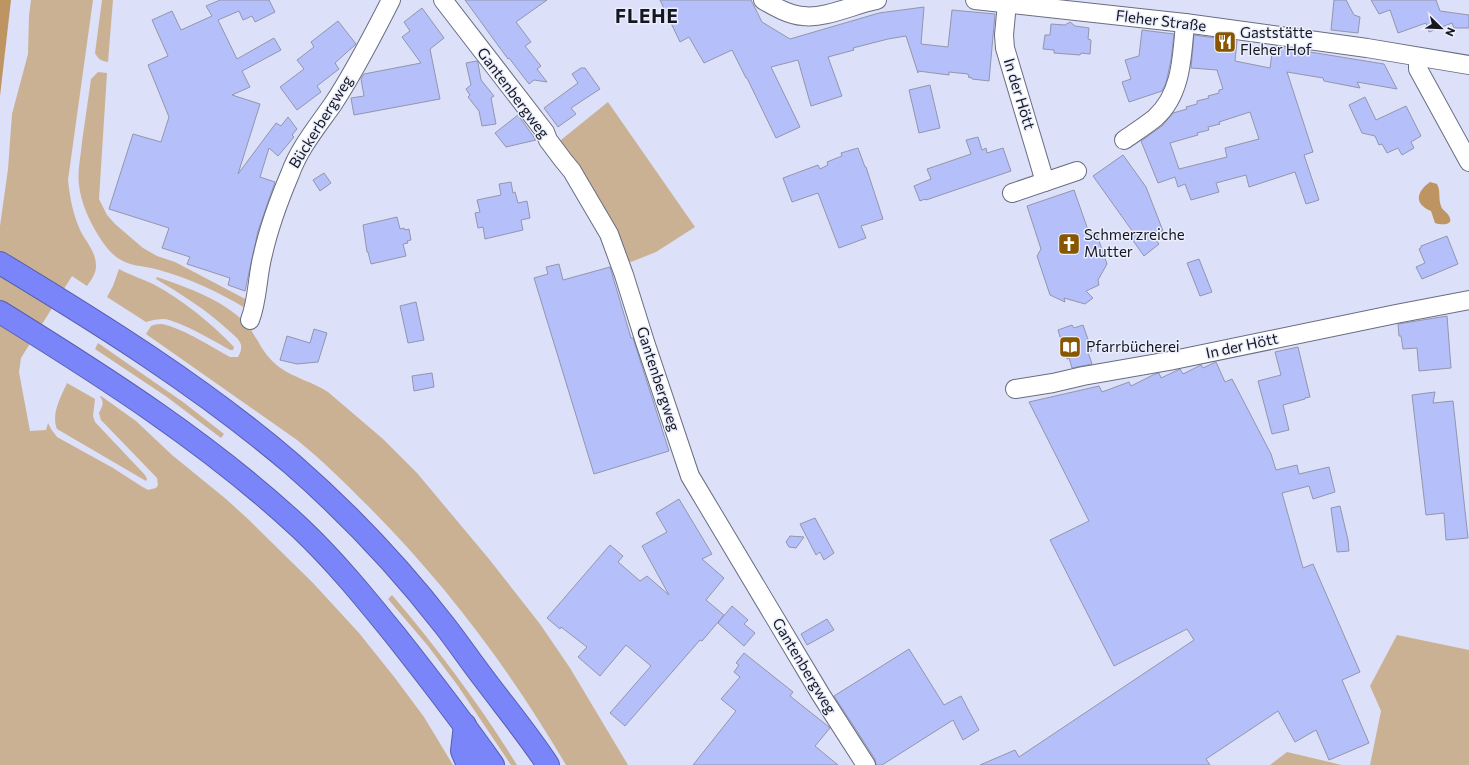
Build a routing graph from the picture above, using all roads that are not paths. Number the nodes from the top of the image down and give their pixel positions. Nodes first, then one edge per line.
1 (391, 0) edge
2 (443, 0) edge
3 (763, 0) edge
4 (877, 0) edge
5 (975, 0) edge
6 (1008, 4) junction
7 (1185, 23) junction
8 (1418, 57) junction
9 (1469, 65) edge
10 (1124, 140) dead end
11 (1469, 162) edge
12 (1077, 171) dead end
13 (1046, 182) junction
14 (1012, 193) dead end
15 (0, 263) edge
16 (1469, 300) edge
17 (0, 312) edge
18 (250, 320) dead end
19 (1015, 389) dead end
20 (484, 680) junction
21 (465, 725) junction
22 (468, 765) edge
23 (493, 765) edge
24 (534, 765) edge
25 (548, 765) edge
26 (866, 765) edge

1 - 18 street, Bückerbergweg
2 - 26 street, Gantenbergweg
3 - 4 street
5 - 6 street, Fleher Straße
6 - 7 street, Fleher Straße
6 - 13 street, In der Hött
7 - 8 street, Fleher Straße
7 - 10 street
8 - 9 street, Fleher Straße
8 - 11 street
12 - 13 street
13 - 14 street
15 - 20 highway
16 - 19 street, In der Hött
17 - 21 highway
20 - 24 highway
20 - 25 highway
21 - 22 highway
21 - 23 highway

